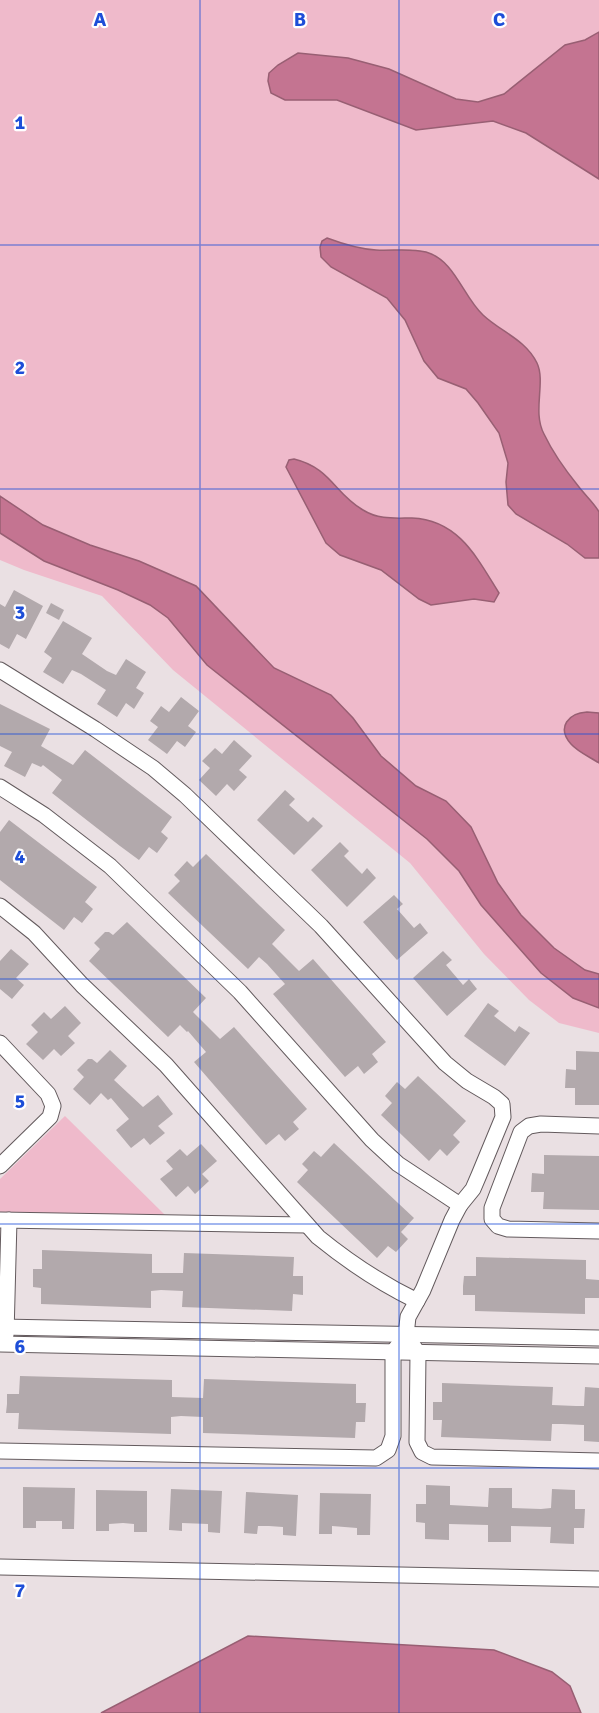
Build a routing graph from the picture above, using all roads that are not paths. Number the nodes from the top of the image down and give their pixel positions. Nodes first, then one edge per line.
1 (0, 670) edge
2 (0, 788) edge
3 (0, 906) edge
4 (0, 1043) edge
5 (599, 1126) edge
6 (0, 1166) edge
7 (460, 1205) junction
8 (4, 1220) edge
9 (307, 1225) junction
10 (599, 1231) edge
11 (417, 1301) junction
12 (3, 1327) edge
13 (406, 1335) junction
14 (599, 1338) edge
15 (3, 1344) edge
16 (393, 1352) junction
17 (418, 1353) junction
18 (599, 1356) edge
19 (0, 1451) edge
20 (599, 1461) edge
21 (0, 1567) edge
22 (599, 1579) edge

1 - 7 street
2 - 7 street
3 - 9 street
4 - 6 street
5 - 10 street
7 - 11 street
8 - 9 street
8 - 12 street
9 - 11 street
11 - 13 street
12 - 13 street
12 - 15 street
13 - 14 street
13 - 16 street
13 - 17 street
15 - 16 street
16 - 17 street
16 - 19 street
17 - 18 street
17 - 20 street
21 - 22 street

